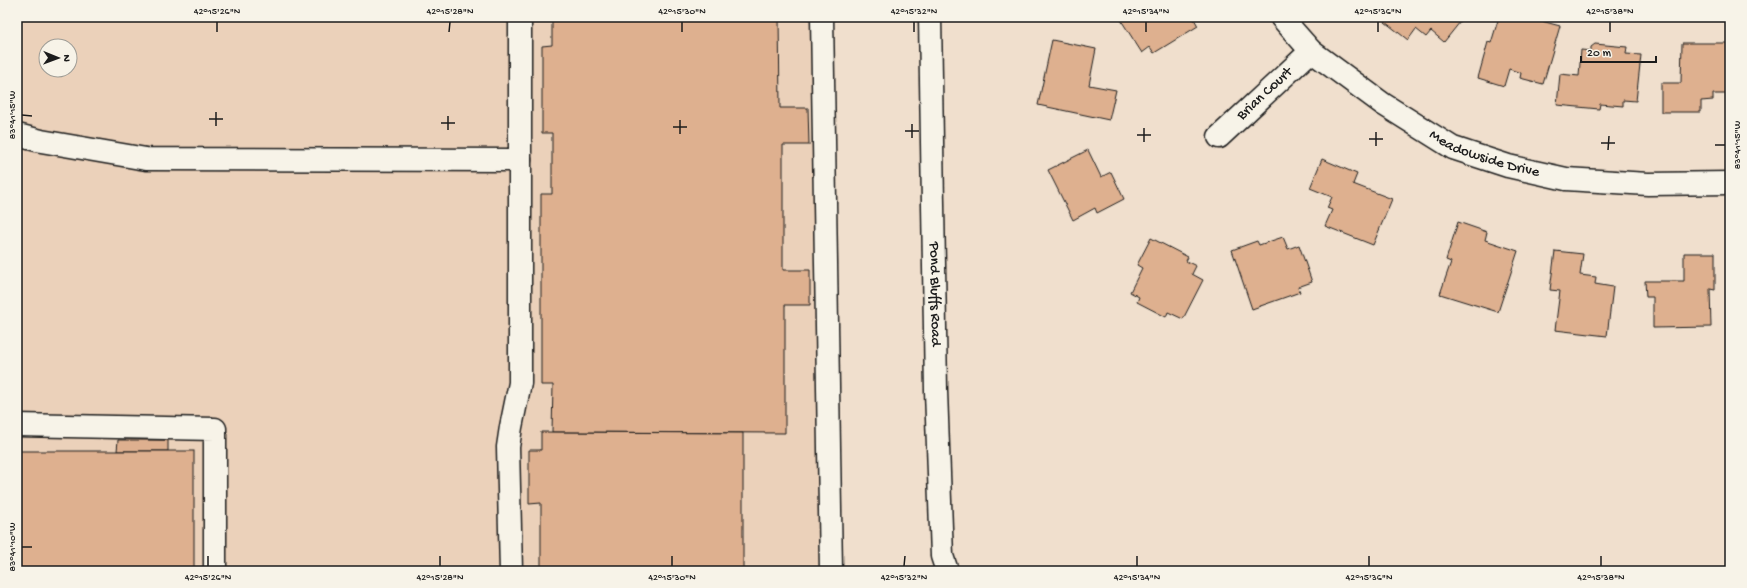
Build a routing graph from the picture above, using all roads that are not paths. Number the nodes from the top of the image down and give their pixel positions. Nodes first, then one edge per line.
1 (520, 17) edge
2 (822, 17) edge
3 (930, 17) edge
4 (1281, 17) edge
5 (1311, 51) junction
6 (17, 135) edge
7 (1219, 137) dead end
8 (520, 160) junction
9 (1730, 183) edge
10 (17, 425) edge
11 (215, 571) edge
12 (511, 571) edge
13 (831, 571) edge
14 (947, 571) edge

1 - 8 street
2 - 13 street
3 - 14 street, Pond Bluffs Road
4 - 5 street, Meadowside Drive
5 - 7 street, Brian Court
5 - 9 street, Meadowside Drive
6 - 8 street
8 - 12 street
10 - 11 street

